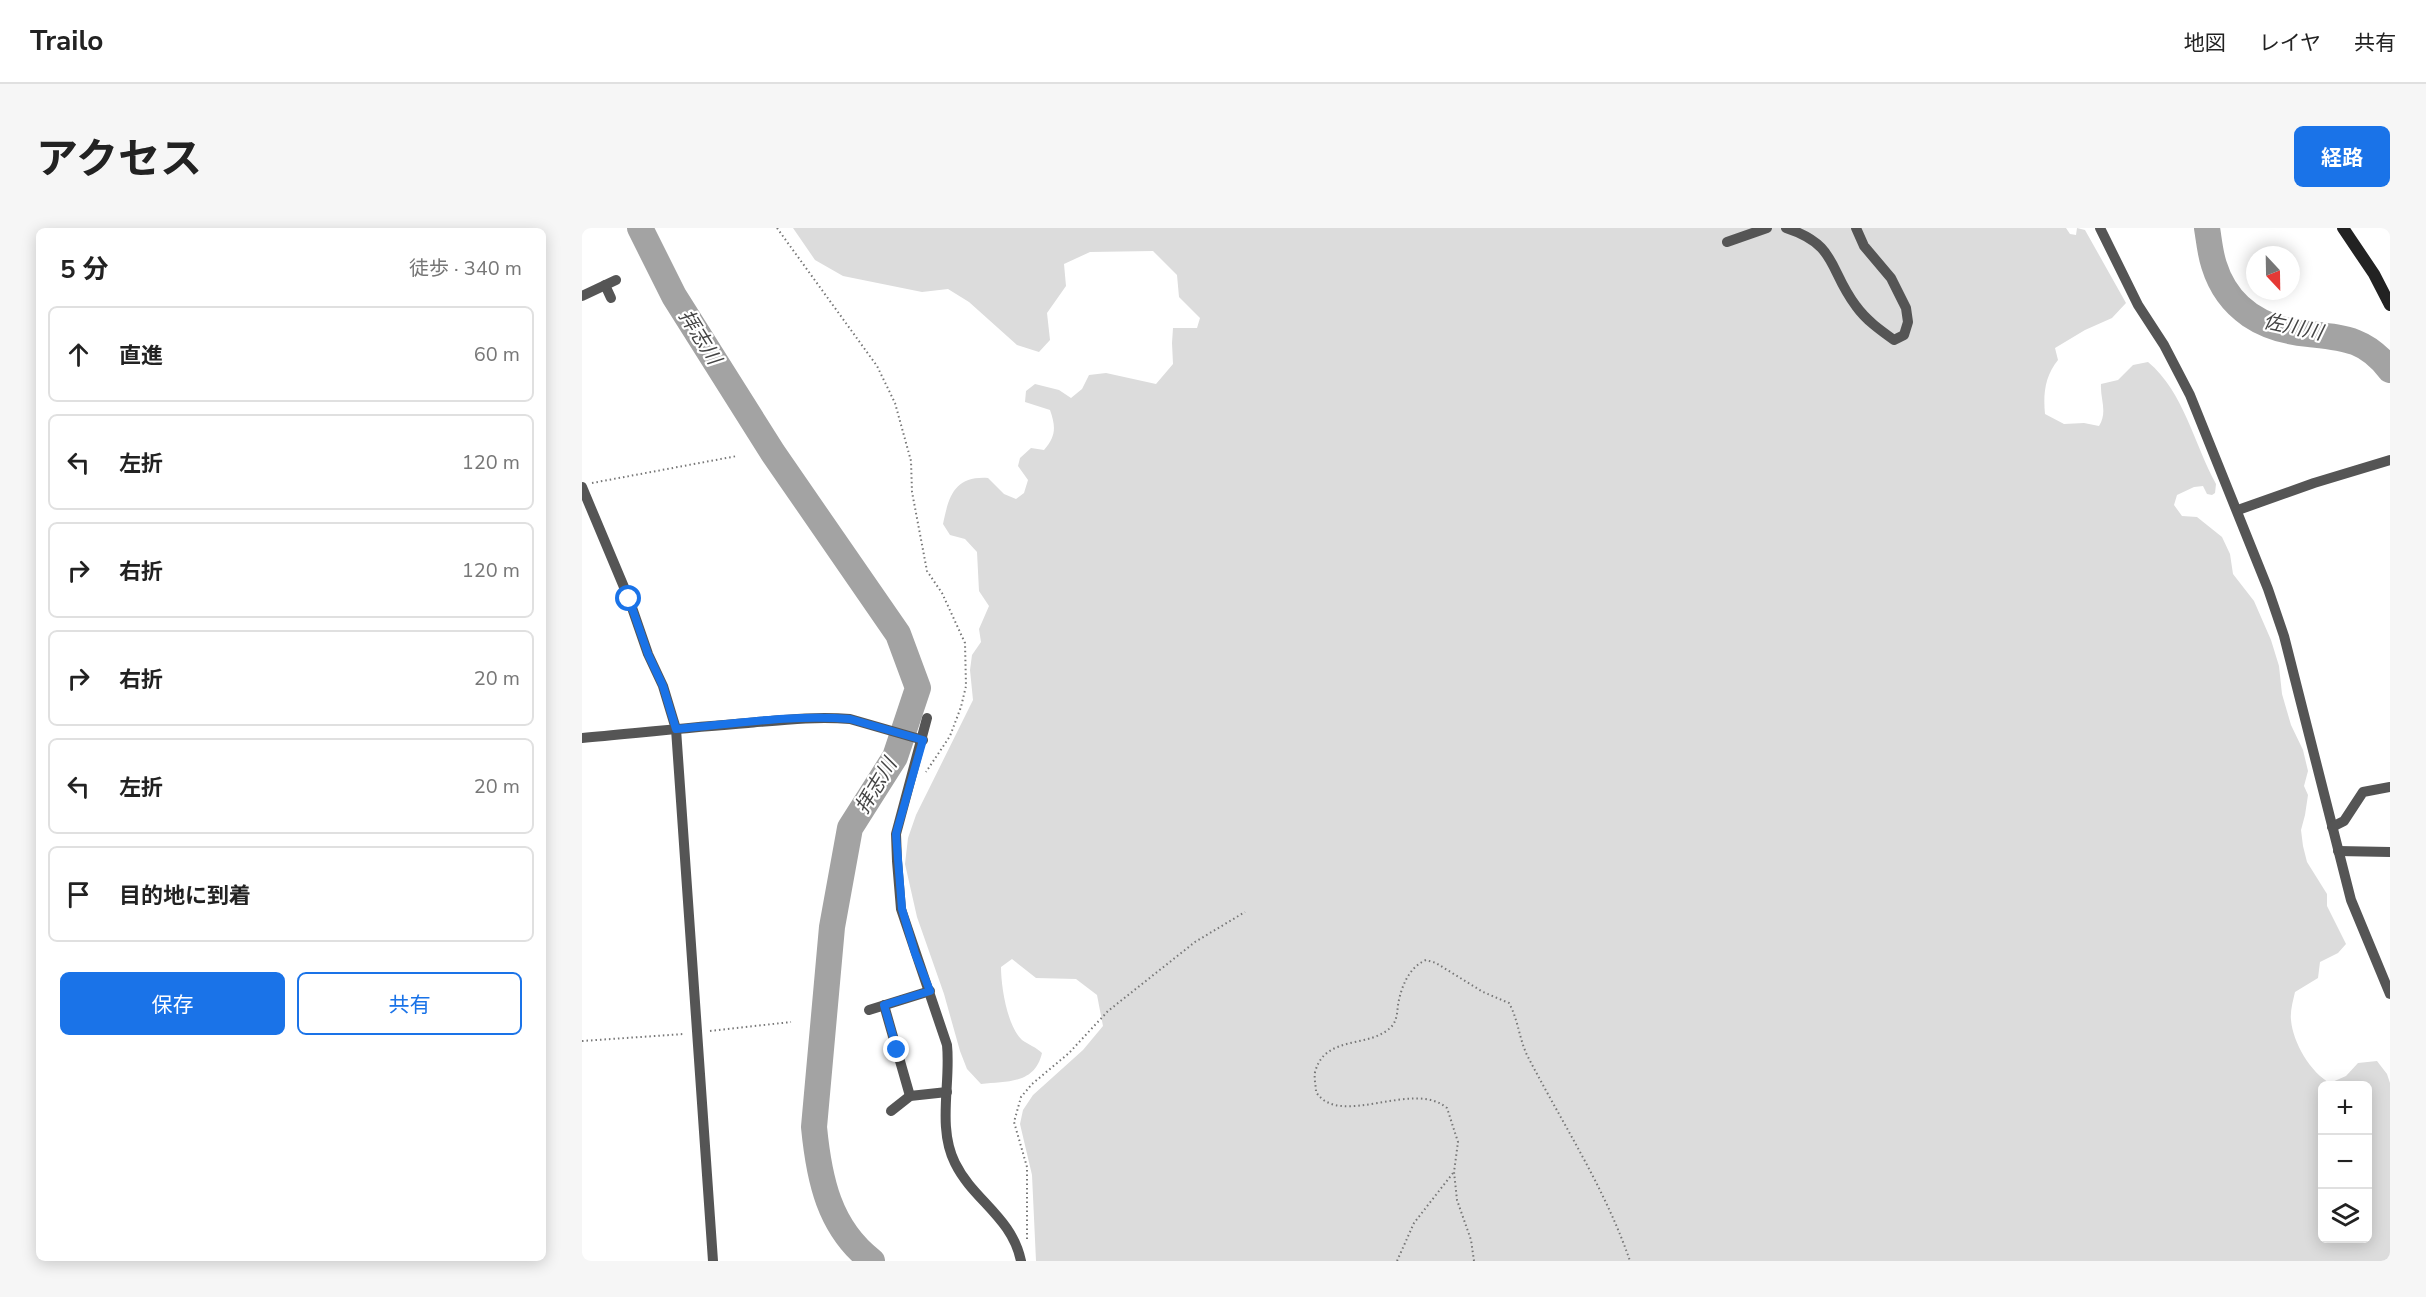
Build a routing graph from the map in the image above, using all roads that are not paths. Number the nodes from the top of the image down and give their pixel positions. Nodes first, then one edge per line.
1 (1767, 228) edge
2 (1785, 228) edge
3 (1856, 228) edge
4 (2100, 228) edge
5 (2343, 228) edge
6 (1727, 242) dead end
7 (616, 280) dead end
8 (605, 285) junction
9 (582, 296) edge
10 (611, 298) dead end
11 (2390, 305) edge
12 (2390, 460) edge
13 (582, 486) edge
14 (2238, 510) junction
15 (927, 718) dead end
16 (676, 729) junction
17 (582, 738) edge
18 (921, 739) junction
19 (2390, 787) edge
20 (2332, 827) junction
21 (2338, 851) junction
22 (2390, 852) edge
23 (930, 991) junction
24 (2390, 994) edge
25 (884, 1005) junction
26 (869, 1010) dead end
27 (947, 1092) junction
28 (910, 1096) junction
29 (891, 1111) dead end
30 (1021, 1260) edge
31 (714, 1261) edge

1 - 6 street
2 - 3 street
4 - 14 street
5 - 11 street
7 - 8 street
8 - 9 street
8 - 10 street
12 - 14 street
13 - 16 street
14 - 20 street
15 - 18 street
16 - 17 street
16 - 18 street
16 - 31 street
18 - 23 street
19 - 20 street
20 - 21 street
21 - 22 street
21 - 24 street
23 - 25 street
23 - 27 street
25 - 26 street
25 - 28 street
27 - 28 street
27 - 30 street
28 - 29 street

